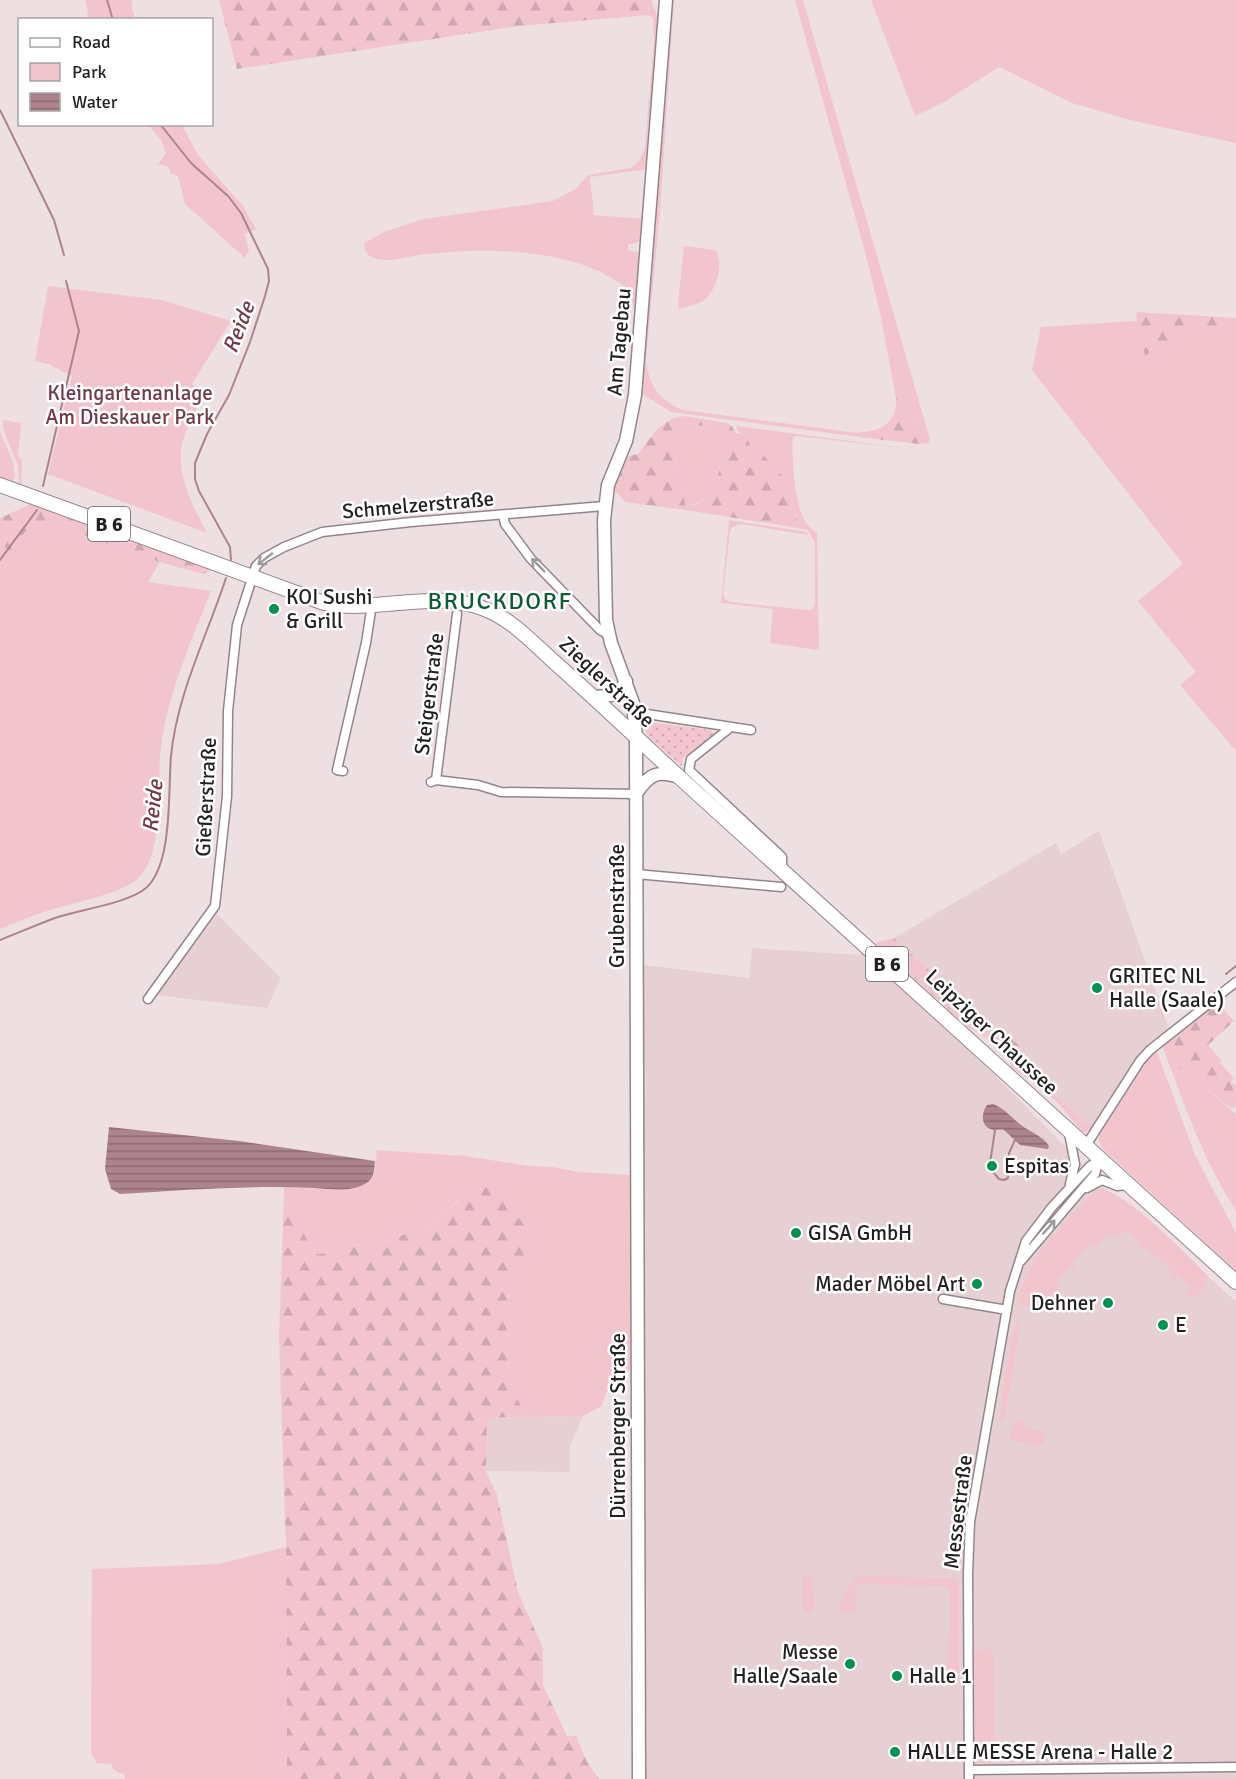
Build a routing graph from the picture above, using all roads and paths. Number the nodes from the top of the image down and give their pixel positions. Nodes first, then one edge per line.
1 (666, 0) edge
2 (0, 485) edge
3 (604, 506) junction
4 (503, 515) junction
5 (253, 578) junction
6 (372, 604) junction
7 (457, 614) dead end
8 (609, 635) junction
9 (626, 681) junction
10 (594, 697) junction
11 (634, 712) junction
12 (731, 727) junction
13 (751, 730) dead end
14 (636, 738) junction
15 (343, 771) dead end
16 (684, 773) junction
17 (637, 793) junction
18 (636, 874) junction
19 (781, 887) dead end
20 (803, 888) joint
21 (1236, 982) edge
22 (148, 999) dead end
23 (637, 1074) joint
24 (1069, 1132) junction
25 (1085, 1147) junction
26 (1099, 1160) junction
27 (1127, 1185) junction
28 (1067, 1190) junction
29 (1080, 1193) junction
30 (1020, 1261) junction
31 (1236, 1282) edge
32 (943, 1299) dead end
33 (1007, 1310) junction
34 (1236, 1767) edge
35 (969, 1774) edge
36 (639, 1779) edge

1 - 3 street, Am Tagebau
2 - 5 main road, Zieglerstraße / B 6
3 - 4 street, Schmelzerstraße
3 - 8 street, Am Tagebau
4 -> 5 street, Schmelzerstraße
8 -> 4 street
5 - 6 main road, Zieglerstraße / B 6
5 - 22 street, Gießerstraße
6 - 10 main road, Zieglerstraße / B 6
6 - 15 street
7 - 17 street, Steigerstraße
8 - 9 street, Am Tagebau
9 - 10 street
9 - 11 street, Am Tagebau
10 - 14 main road, Zieglerstraße / B 6
11 - 12 street
11 - 14 street, Am Tagebau
12 - 13 street
12 - 16 street
14 - 16 main road, Zieglerstraße / B 6
14 - 17 street, Grubenstraße
16 - 17 street
16 - 20 main road, Zieglerstraße / B 6
17 - 18 street, Grubenstraße
18 - 19 street
18 - 23 street, Grubenstraße
20 - 24 main road, Leipziger Chaussee / B 6
21 - 25 street
23 - 36 street, Dürrenberger Straße
24 - 25 main road, Leipziger Chaussee / B 6
24 - 28 street, Messestraße
25 - 26 main road, Leipziger Chaussee / B 6
26 - 27 main road, B 6
26 - 28 street, Messestraße
26 - 29 street, Messestraße
27 - 29 street, Messestraße
27 - 31 main road, B 6
28 - 30 street, Messestraße
30 -> 29 street, Messestraße
30 - 33 street, Messestraße
32 - 33 street
33 - 35 street, Messestraße
34 - 35 street, Messestraße

